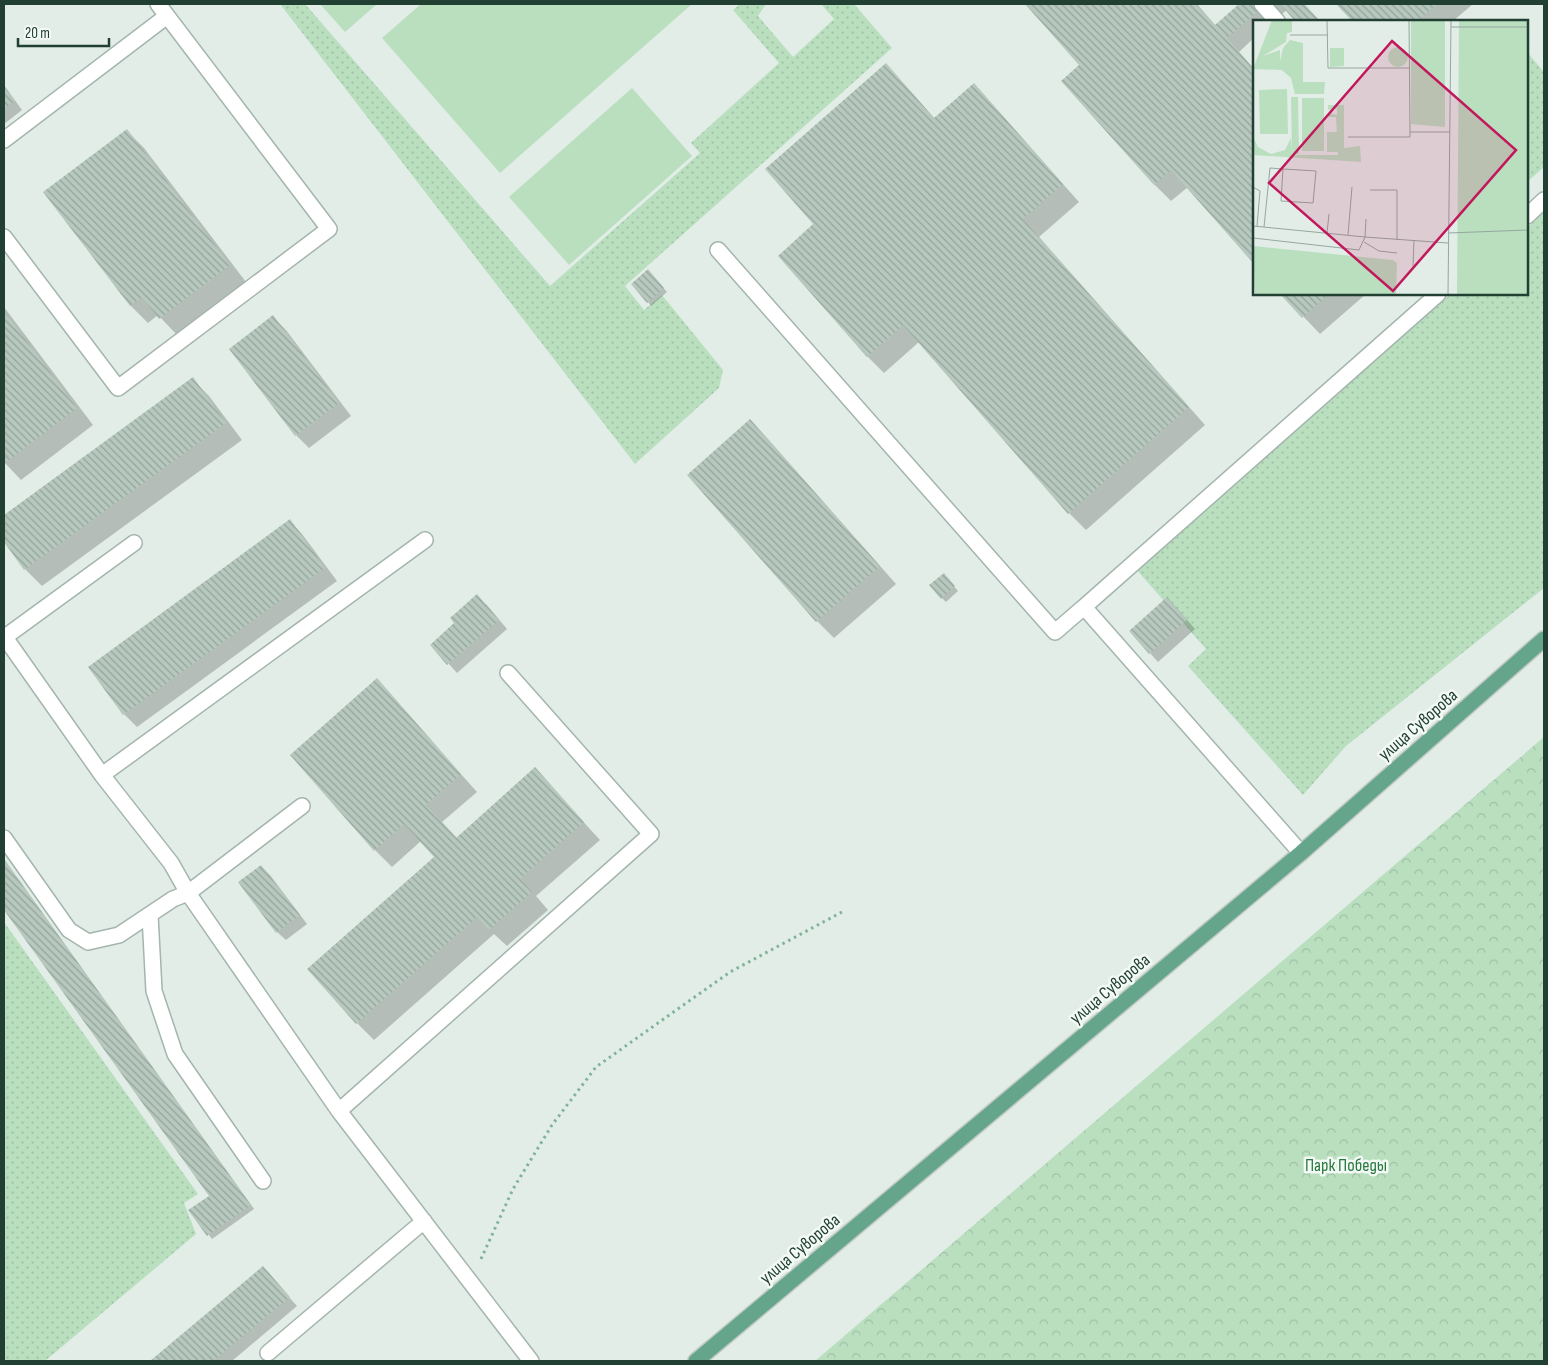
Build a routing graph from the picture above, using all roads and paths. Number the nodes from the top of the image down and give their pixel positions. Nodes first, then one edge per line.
1 (1262, 4) edge
2 (163, 10) edge
3 (1277, 20) edge
4 (4, 140) edge
5 (1544, 200) edge
6 (1528, 215) edge
7 (4, 237) edge
8 (718, 250) dead end
9 (1437, 295) edge
10 (425, 540) dead end
11 (134, 543) dead end
12 (1084, 607) junction
13 (4, 636) edge
14 (1544, 639) edge
15 (508, 673) dead end
16 (102, 775) junction
17 (302, 806) dead end
18 (4, 838) edge
19 (1301, 853) junction
20 (188, 893) junction
21 (842, 912) dead end
22 (150, 915) junction
23 (339, 1111) junction
24 (263, 1181) dead end
25 (424, 1221) junction
26 (470, 1282) junction
27 (268, 1353) dead end
28 (531, 1361) edge
29 (696, 1361) edge

1 - 3 lane
2 - 4 lane
2 - 7 lane
5 - 6 lane
8 - 12 lane
9 - 12 lane
10 - 16 lane
11 - 13 lane
12 - 19 lane
13 - 16 lane
14 - 19 main road, улица Суворова
15 - 23 lane
16 - 20 lane
17 - 20 lane
18 - 22 lane
19 - 29 main road, улица Суворова
20 - 22 lane
20 - 23 lane
21 - 26 path
22 - 24 lane
23 - 25 lane
25 - 26 lane
25 - 27 lane
26 - 28 lane

